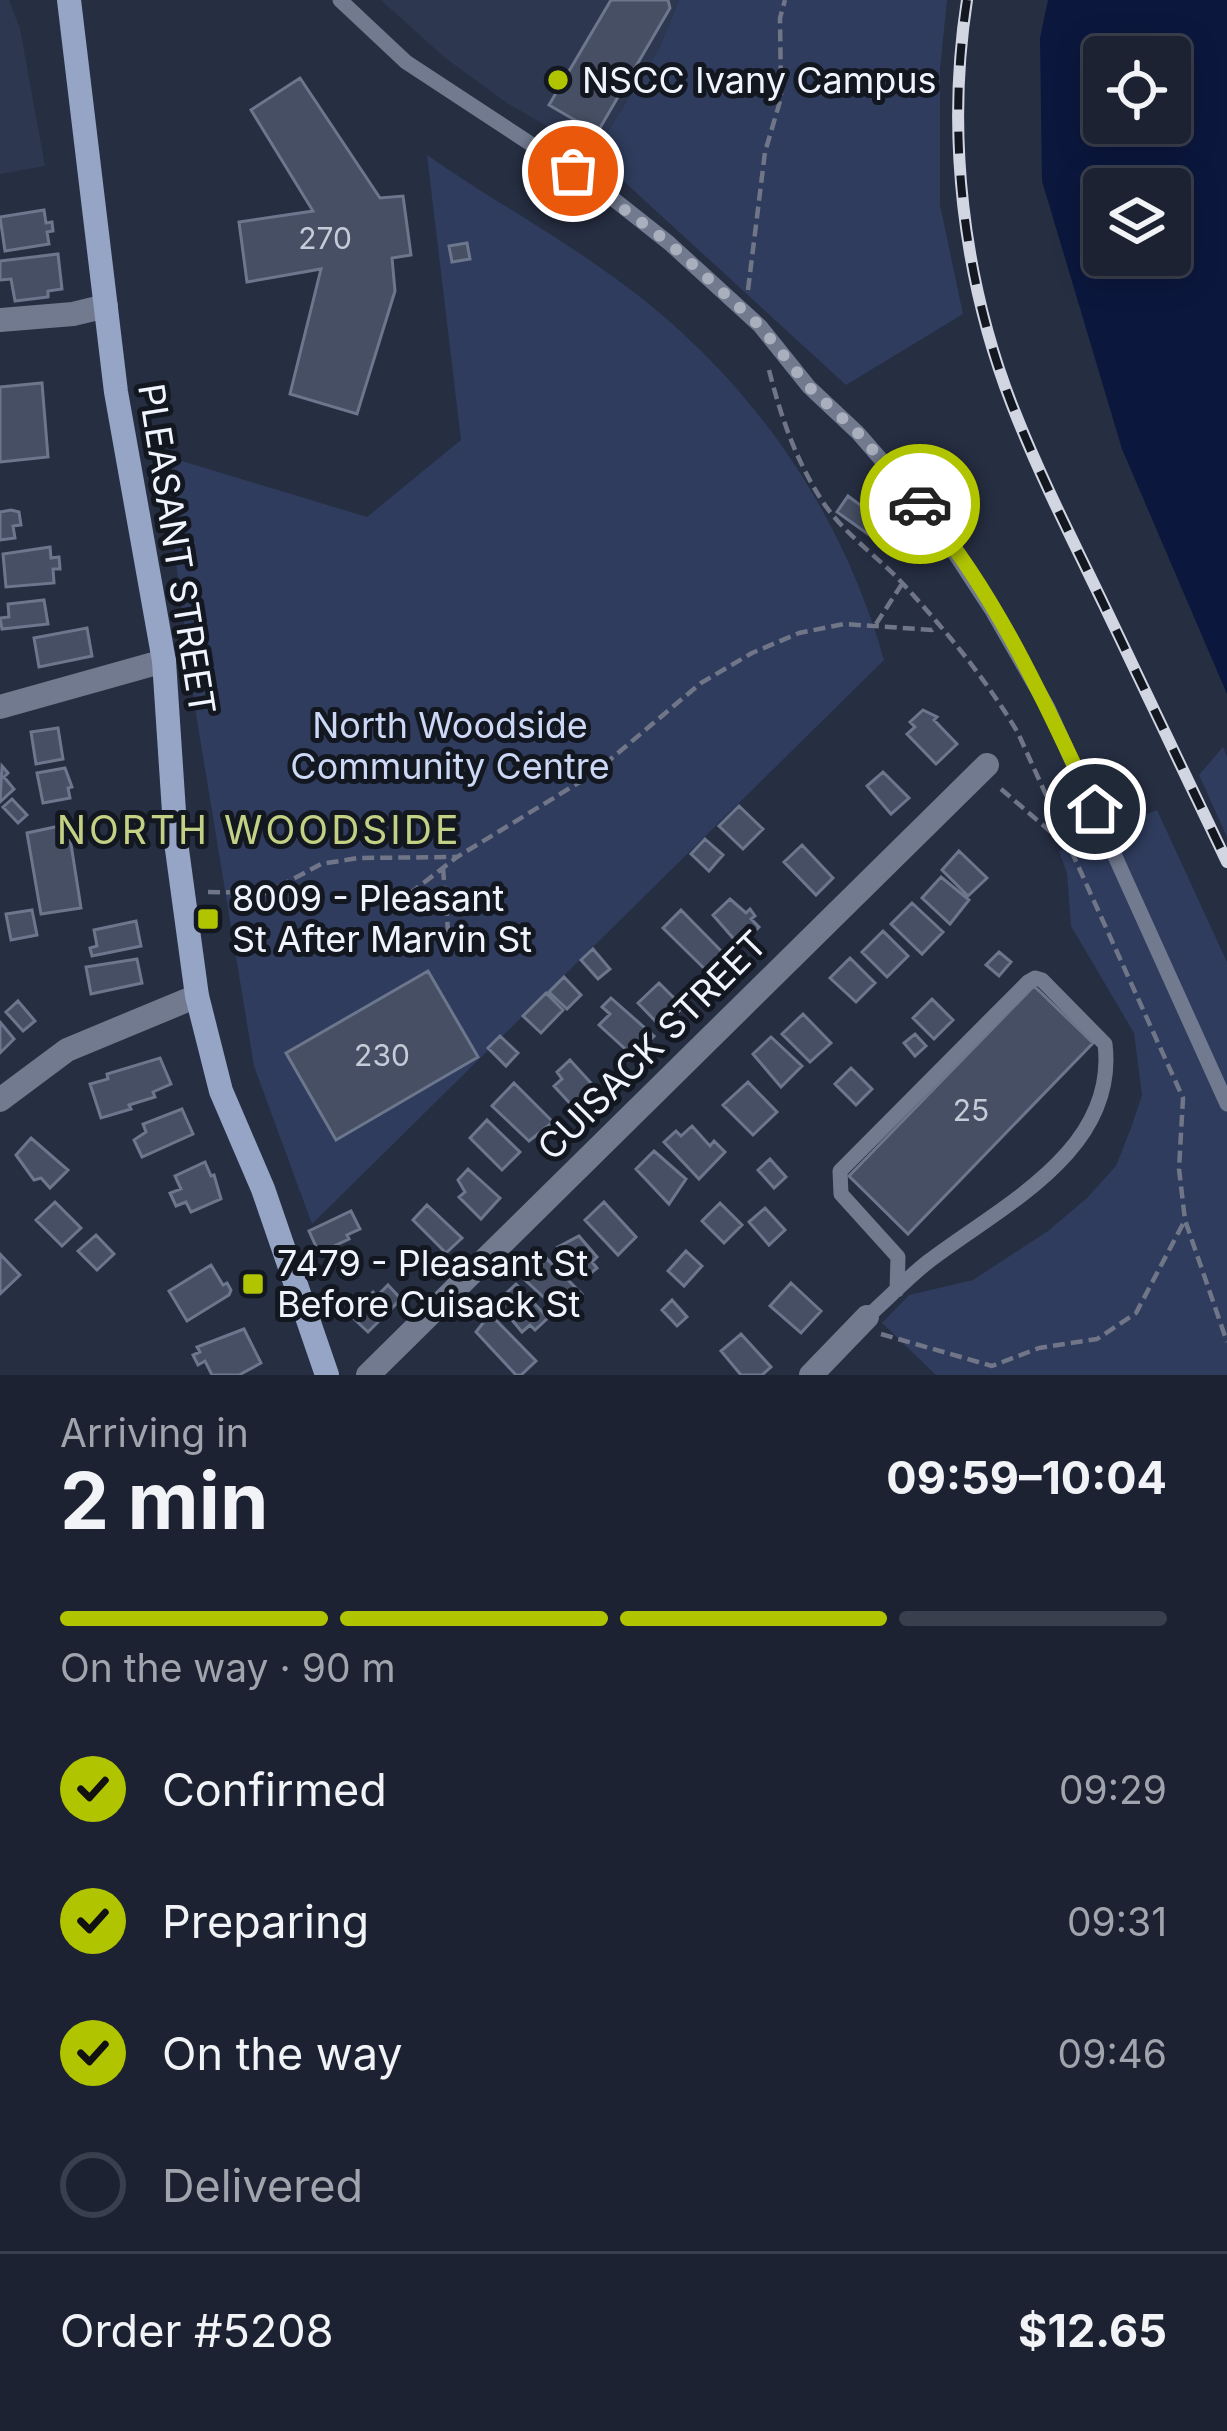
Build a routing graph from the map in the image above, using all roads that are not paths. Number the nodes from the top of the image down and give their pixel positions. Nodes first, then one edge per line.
1 (69, 0) edge
2 (340, 0) edge
3 (106, 306) junction
4 (0, 320) edge
5 (164, 661) junction
6 (0, 707) edge
7 (987, 765) road end
8 (196, 995) junction
9 (0, 1100) edge
10 (1227, 1104) edge
11 (897, 1290) junction
12 (868, 1318) joint
13 (327, 1375) edge
14 (368, 1375) edge
15 (811, 1375) edge

1 - 3 main road, PLEASANT STREET
2 - 10 lane
3 - 4 street
3 - 5 main road, PLEASANT STREET
5 - 6 street
5 - 8 main road, PLEASANT STREET
7 - 14 street, CUISACK STREET
8 - 9 street
8 - 13 main road, PLEASANT STREET
11 - 11 lane
11 - 12 lane
12 - 15 street

